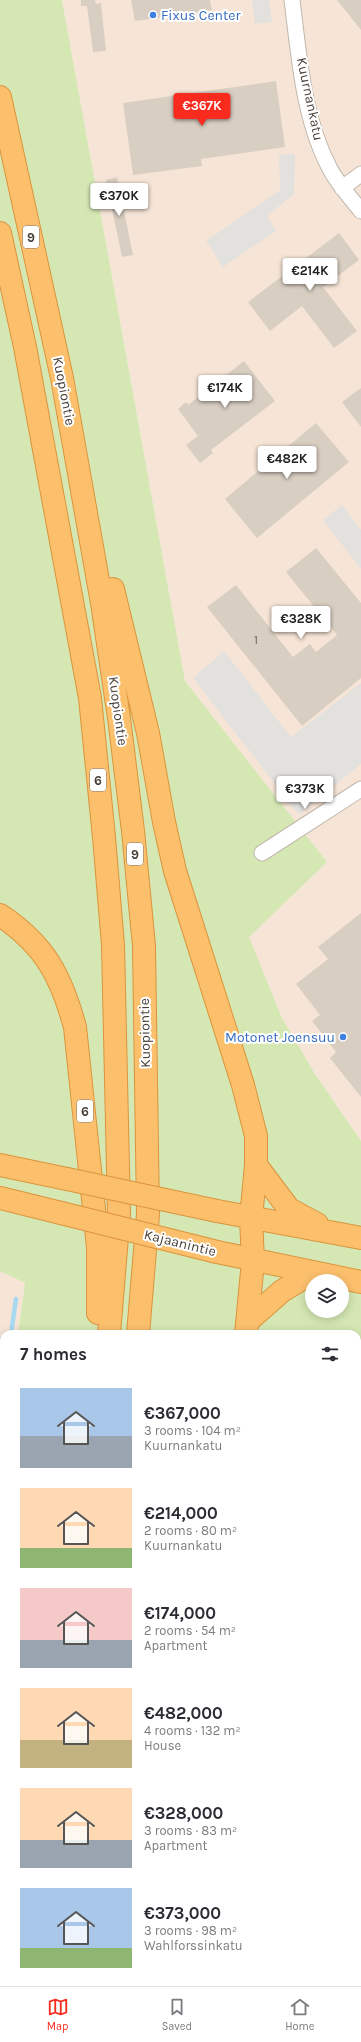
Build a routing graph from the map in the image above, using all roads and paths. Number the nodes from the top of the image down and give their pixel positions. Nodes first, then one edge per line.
1 (292, 0) edge
2 (0, 97) edge
3 (361, 174) edge
4 (342, 188) junction
5 (361, 211) edge
6 (0, 233) edge
7 (62, 378) junction
8 (361, 789) edge
9 (262, 853) dead end
10 (0, 914) edge
11 (0, 1165) edge
12 (256, 1165) junction
13 (0, 1198) edge
14 (251, 1218) junction
15 (332, 1233) junction
16 (361, 1238) edge
17 (253, 1261) junction
18 (312, 1273) junction
19 (361, 1282) edge
20 (247, 1328) edge
21 (98, 1330) edge
22 (109, 1330) edge
23 (138, 1330) edge

1 - 4 street, Kuurnankatu
2 - 7 highway, Kuopiontie / 9
3 - 4 street
4 - 5 street, Kuurnankatu
6 - 22 highway, Kuopiontie / 6
7 - 12 highway
7 - 23 highway, Kuopiontie / 9
8 - 9 street
10 - 21 highway, 6
11 - 14 highway, bridge
12 - 14 highway
12 - 15 highway
13 - 17 highway, Kajaanintie, bridge
14 - 15 highway
14 - 17 highway
15 - 16 highway
17 - 18 highway, Kajaanintie
17 - 20 highway
18 - 19 highway, Kajaanintie
18 - 20 highway

